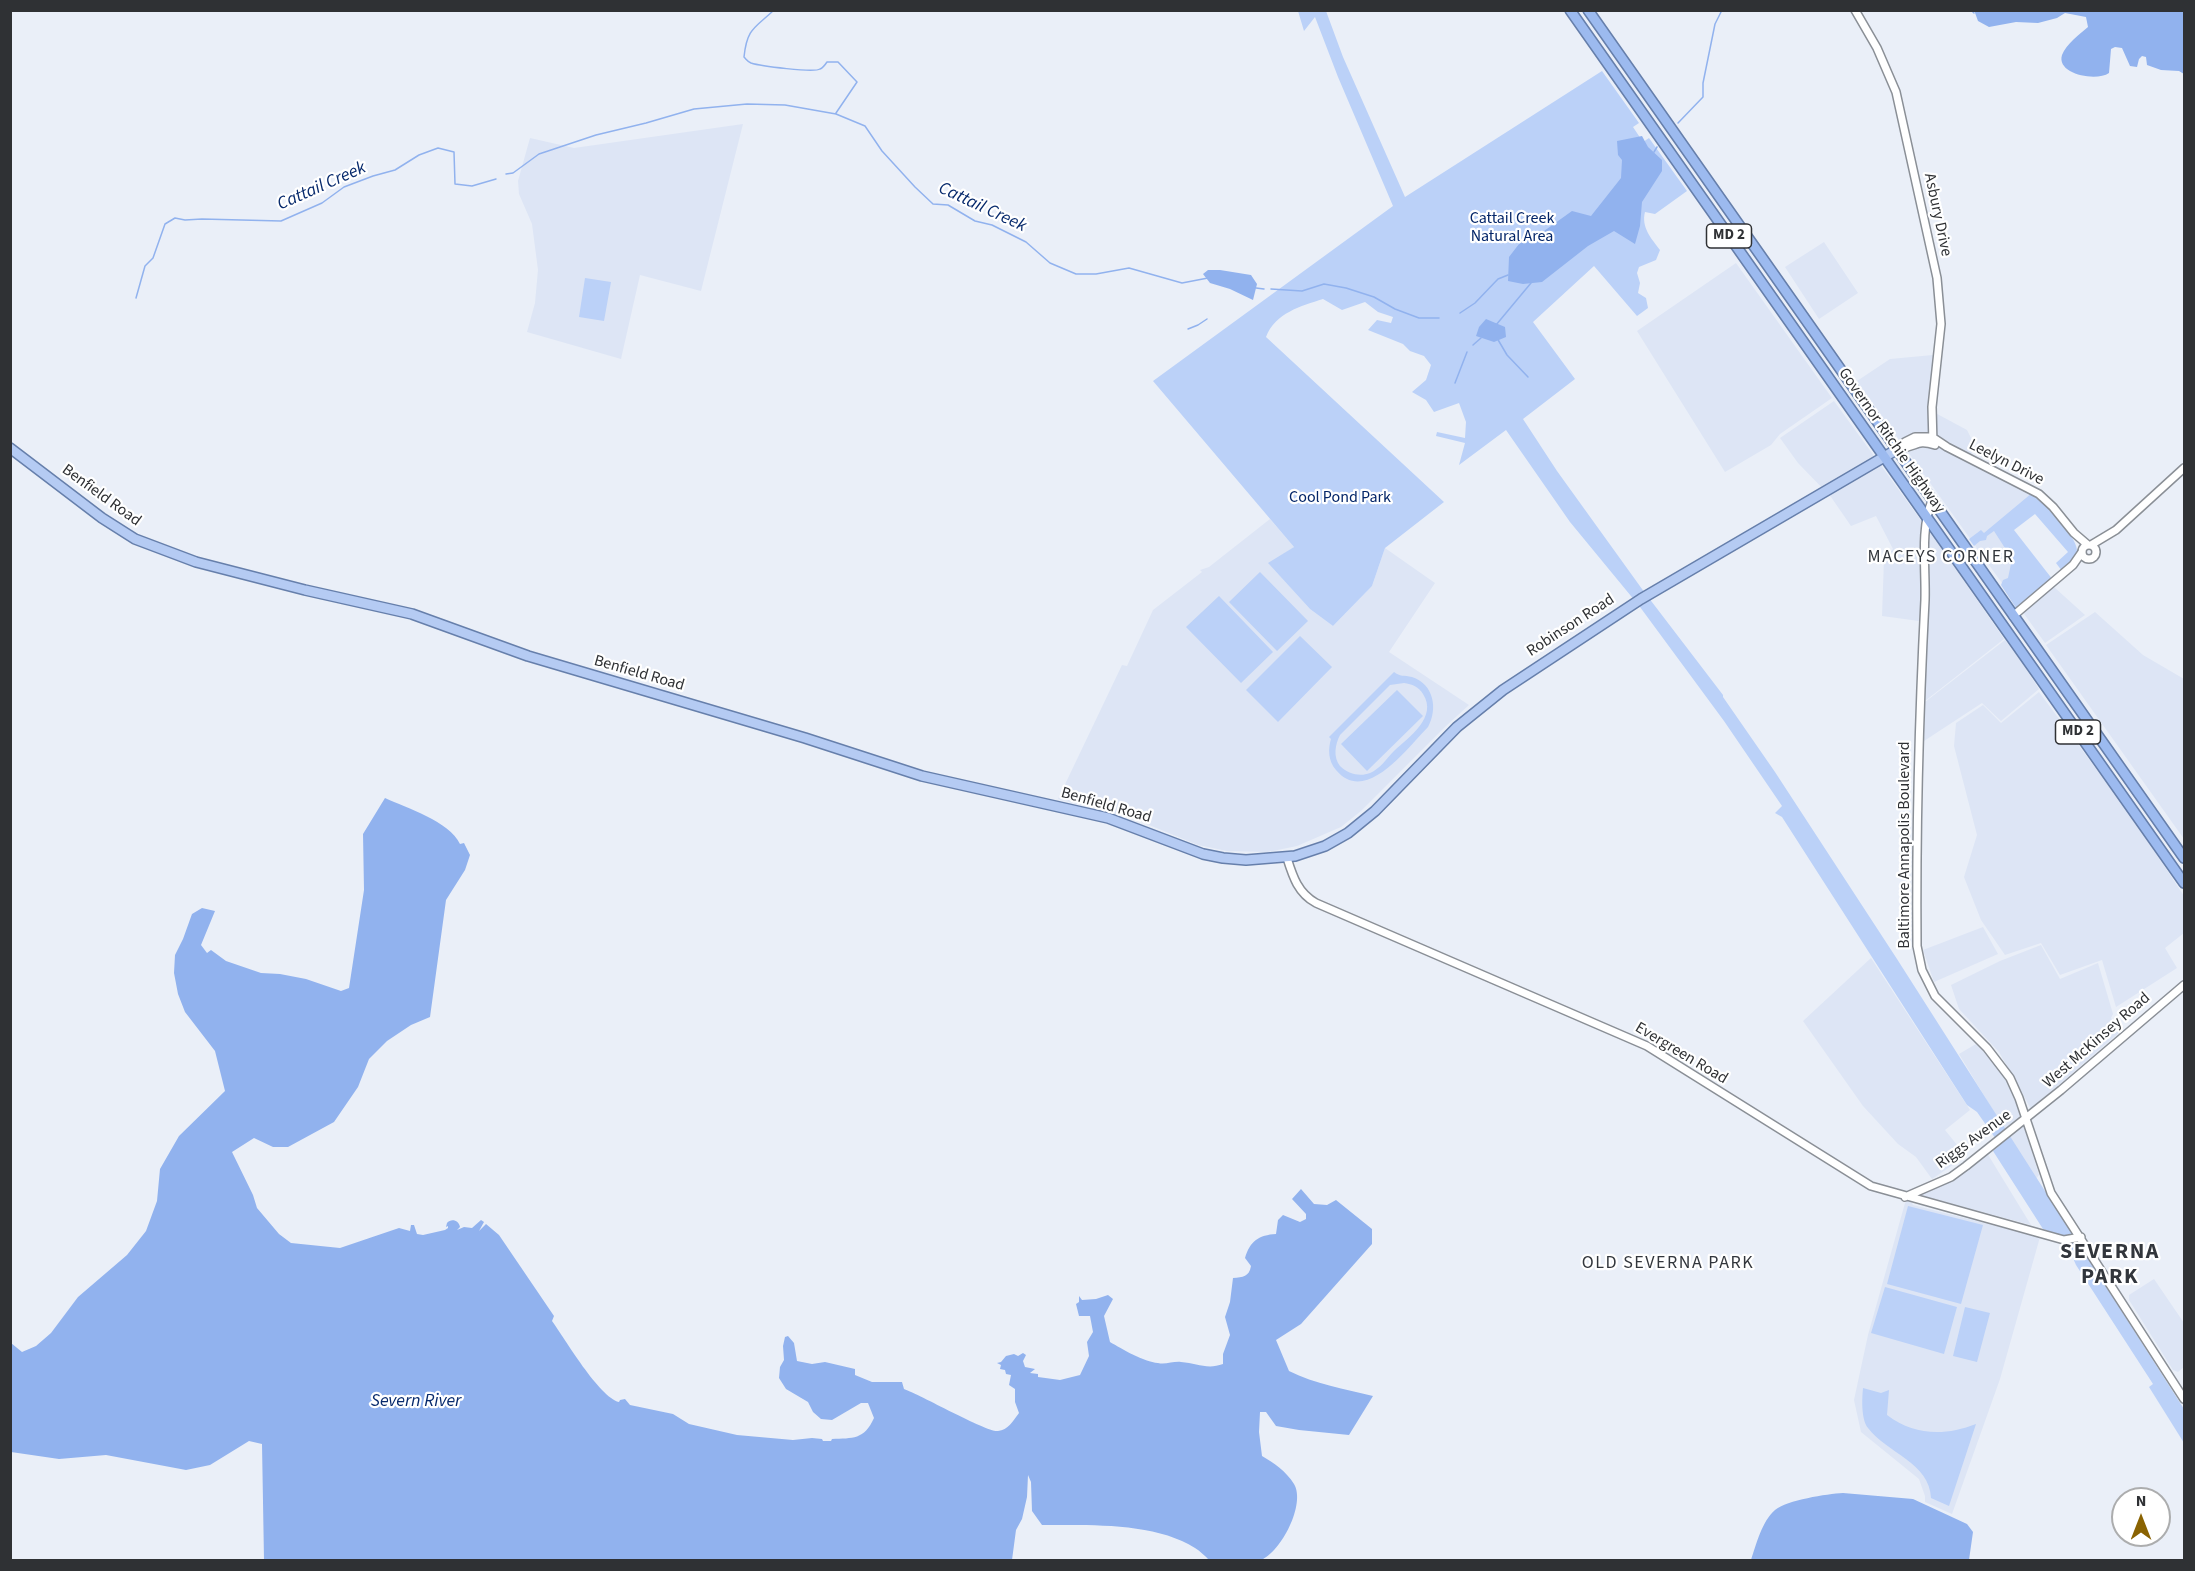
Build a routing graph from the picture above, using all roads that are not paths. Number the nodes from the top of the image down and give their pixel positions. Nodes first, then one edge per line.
1 (1588, 10) edge
2 (1855, 10) edge
3 (1572, 13) edge
4 (1933, 440) junction
5 (10, 448) edge
6 (1899, 449) junction
7 (1884, 457) junction
8 (2184, 468) edge
9 (1932, 501) junction
10 (1926, 516) junction
11 (2074, 533) junction
12 (2092, 547) junction
13 (2082, 551) junction
14 (2087, 559) junction
15 (2073, 565) junction
16 (2013, 616) junction
17 (1287, 858) junction
18 (2184, 858) edge
19 (2184, 883) edge
20 (2184, 985) edge
21 (2027, 1119) junction
22 (1905, 1197) junction
23 (2081, 1237) junction
24 (2184, 1399) edge

1 - 6 highway, Governor Ritchie Highway / MD 2
2 - 4 street, Asbury Drive
3 - 7 highway, Governor Ritchie Highway / MD 2
4 - 6 street
4 - 11 street, Leelyn Drive
5 - 17 main road, Benfield Road
6 - 7 main road, Robinson Road
6 - 9 highway, Governor Ritchie Highway / MD 2
7 - 10 highway, Governor Ritchie Highway / MD 2
7 - 17 main road, Robinson Road
8 - 12 street
9 - 10 street, Baltimore Annapolis Boulevard
9 - 16 highway, Governor Ritchie Highway / MD 2
10 - 19 highway, Governor Ritchie Highway / MD 2
10 - 21 street, Baltimore Annapolis Boulevard
11 - 12 street, Leelyn Drive
11 - 13 street, Leelyn Drive
12 - 13 street
12 - 14 street
13 - 14 street, Leelyn Drive
13 - 15 street
14 - 15 street
15 - 16 street
16 - 18 highway, Governor Ritchie Highway / MD 2
17 - 22 street, Evergreen Road
20 - 21 street, West McKinsey Road
21 - 22 street, Riggs Avenue
21 - 23 street, Baltimore Annapolis Boulevard
22 - 23 street, Evergreen Road
23 - 24 street, Baltimore Annapolis Boulevard

